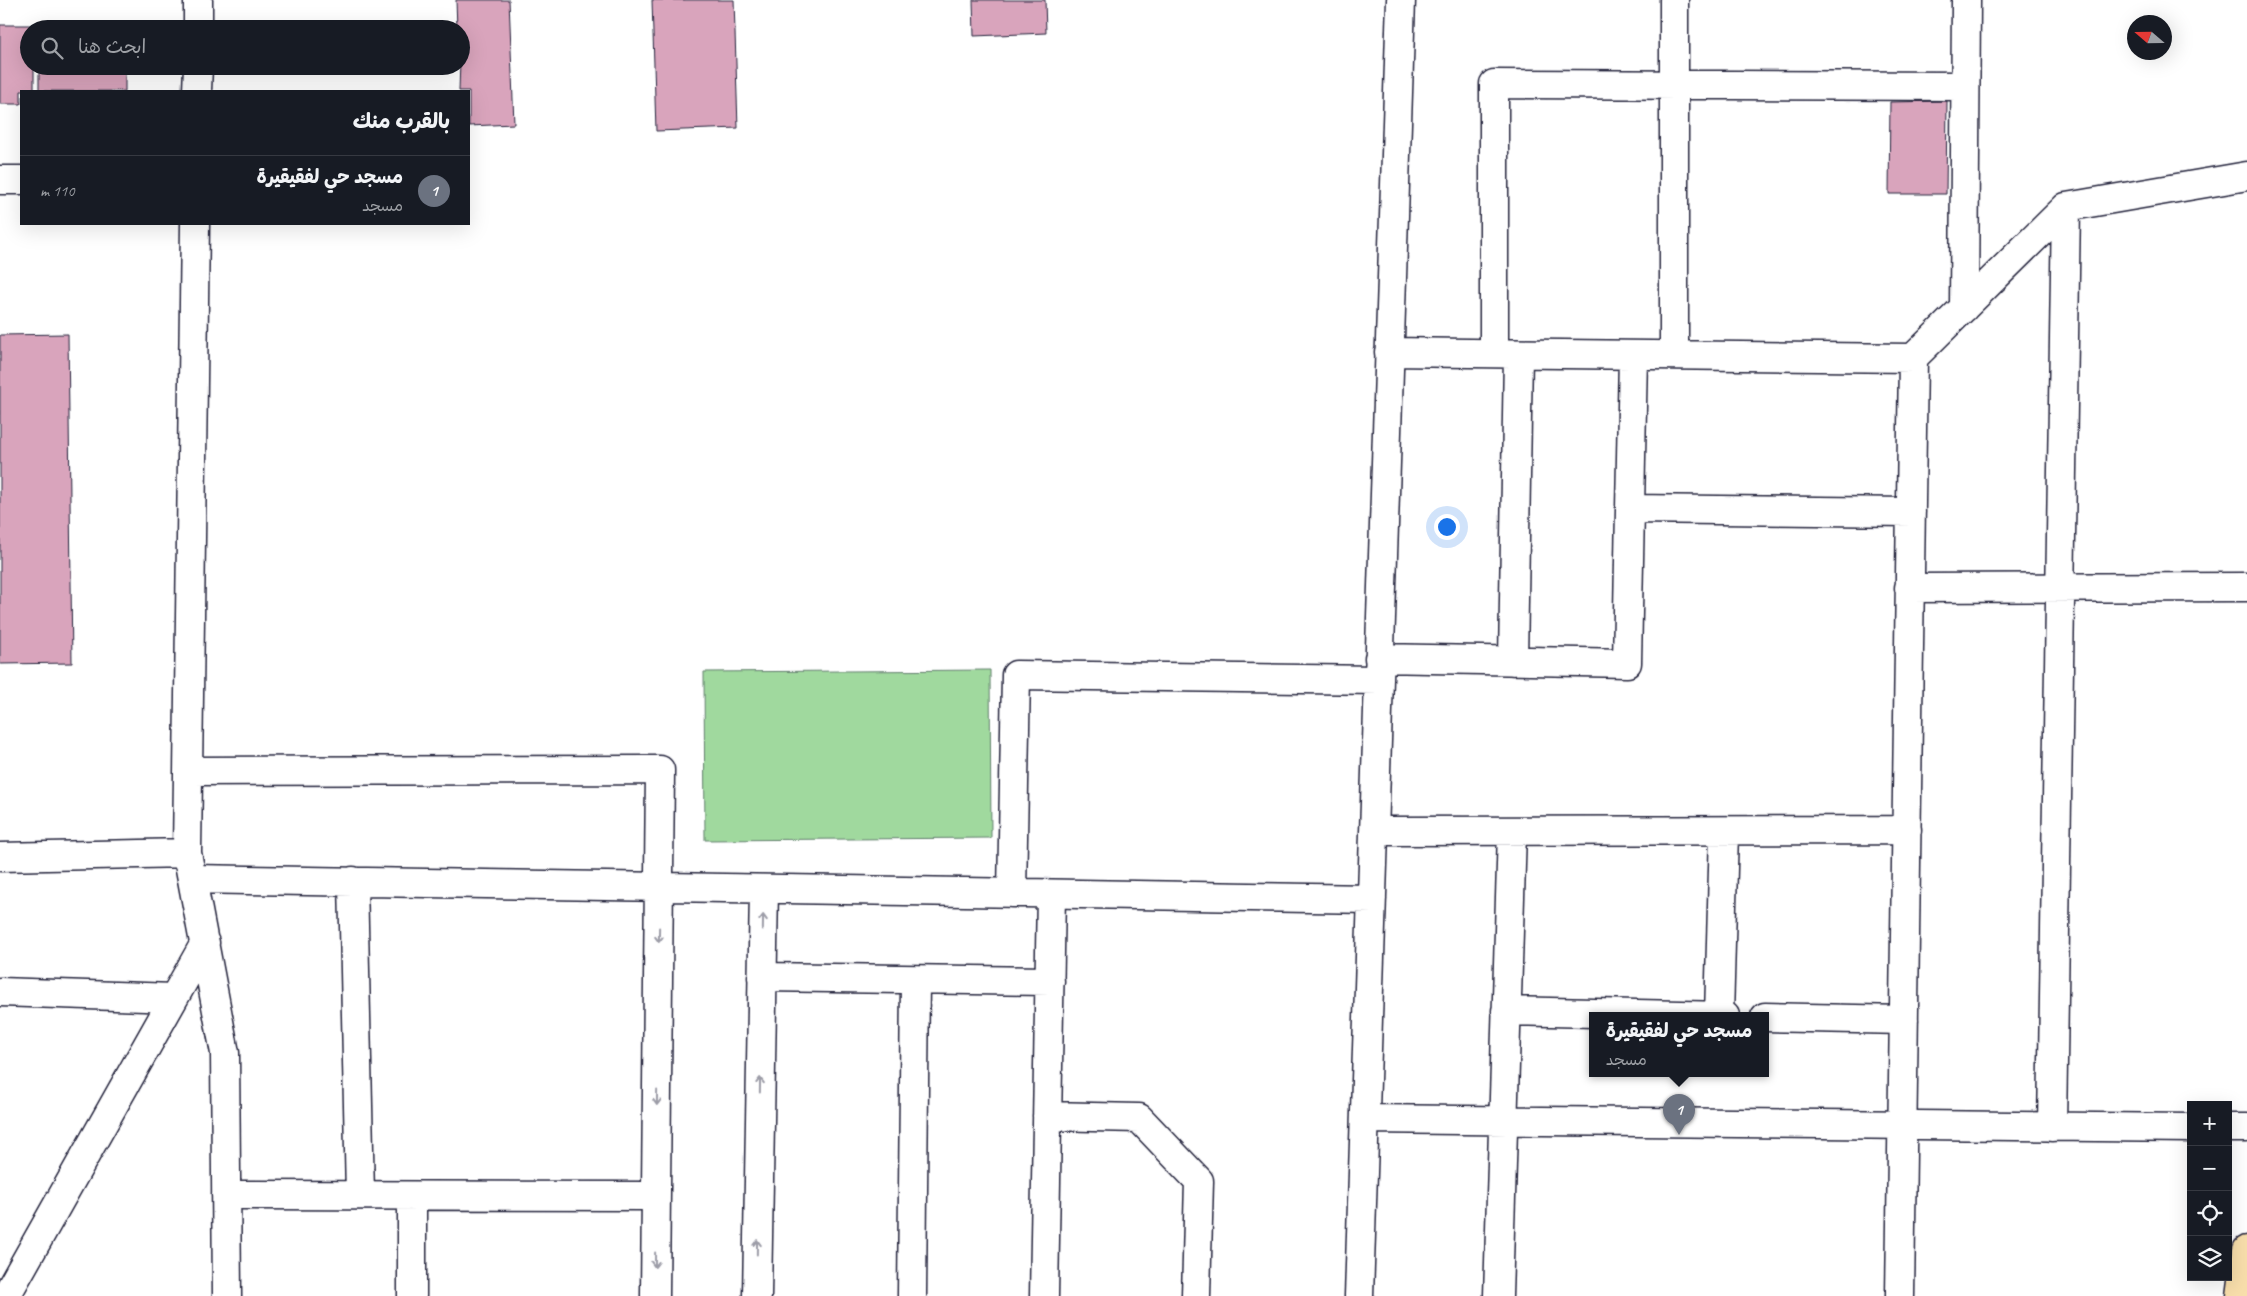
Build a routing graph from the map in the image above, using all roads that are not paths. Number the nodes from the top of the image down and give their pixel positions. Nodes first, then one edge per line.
1 (198, 0) edge
2 (1401, 0) edge
3 (1674, 0) edge
4 (1966, 0) edge
5 (198, 20) edge
6 (198, 75) edge
7 (1674, 85) junction
8 (1965, 86) junction
9 (197, 90) edge
10 (2247, 176) edge
11 (0, 180) edge
12 (20, 180) edge
13 (2066, 207) junction
14 (195, 225) edge
15 (1964, 308) junction
16 (1389, 352) junction
17 (1506, 354) junction
18 (1633, 355) junction
19 (1674, 355) junction
20 (1913, 358) junction
21 (1630, 509) junction
22 (1911, 512) junction
23 (2247, 587) edge
24 (1910, 588) junction
25 (2061, 588) junction
26 (1513, 661) junction
27 (1379, 669) junction
28 (188, 771) junction
29 (1907, 830) junction
30 (1374, 831) junction
31 (1512, 831) junction
32 (1724, 831) junction
33 (0, 856) edge
34 (190, 866) junction
35 (353, 881) junction
36 (660, 887) junction
37 (764, 889) junction
38 (1012, 893) junction
39 (1051, 894) junction
40 (1372, 899) junction
41 (204, 943) junction
42 (762, 977) junction
43 (915, 980) junction
44 (1050, 981) junction
45 (0, 992) edge
46 (174, 998) junction
47 (1506, 1011) junction
48 (1719, 1012) edge
49 (1589, 1013) edge
50 (1769, 1017) edge
51 (1904, 1020) junction
52 (1047, 1116) junction
53 (1365, 1119) junction
54 (1503, 1120) junction
55 (1902, 1125) junction
56 (2052, 1127) junction
57 (2187, 1128) edge
58 (2232, 1128) edge
59 (2247, 1128) edge
60 (226, 1195) junction
61 (360, 1195) junction
62 (412, 1196) junction
63 (656, 1196) junction
64 (2247, 1250) edge
65 (6, 1296) edge
66 (227, 1296) edge
67 (412, 1296) edge
68 (655, 1296) edge
69 (756, 1296) edge
70 (912, 1296) edge
71 (1044, 1296) edge
72 (1196, 1296) edge
73 (1358, 1296) edge
74 (1498, 1296) edge
75 (1900, 1296) edge
76 (2241, 1296) edge

1 - 5 street
2 - 16 street
3 - 7 street
4 - 8 street
6 - 9 street
7 - 8 street
7 - 17 street
7 - 19 street
8 - 15 street
10 - 13 street
11 - 12 street
13 - 15 street
13 - 25 street
14 - 28 street
15 - 20 street
16 - 17 street
16 - 27 street
17 - 18 street
17 - 26 street
18 - 19 street
18 - 21 street
19 - 20 street
20 - 22 street
21 - 22 street
21 - 26 street
22 - 24 street
23 - 25 street
24 - 25 street
24 - 29 street
25 - 56 street
26 - 27 street
27 - 30 street
27 - 38 street
28 - 34 street
28 - 36 street
29 - 32 street
29 - 51 street
30 - 31 street
30 - 40 street
31 - 32 street
31 - 47 street
32 - 48 street
33 - 34 street
34 - 35 street
34 - 41 street
35 - 36 street
35 - 61 street
36 - 37 street
36 -> 63 street
37 - 38 street
42 -> 37 street
38 - 39 street
39 - 40 street
39 - 44 street
40 - 53 street
41 - 46 street
41 - 60 street
42 - 43 street
69 -> 42 street
43 - 44 street
43 - 70 street
44 - 52 street
45 - 46 street
46 - 65 street
47 - 49 street
47 - 54 street
50 - 51 street
51 - 55 street
52 - 71 street
52 - 72 street
53 - 54 street
53 - 73 street
54 - 55 street
54 - 74 street
55 - 56 street
55 - 75 street
56 - 57 street
58 - 59 street
60 - 61 street
60 - 66 street
61 - 62 street
62 - 63 street
62 - 67 street
63 -> 68 street
64 - 76 main road

